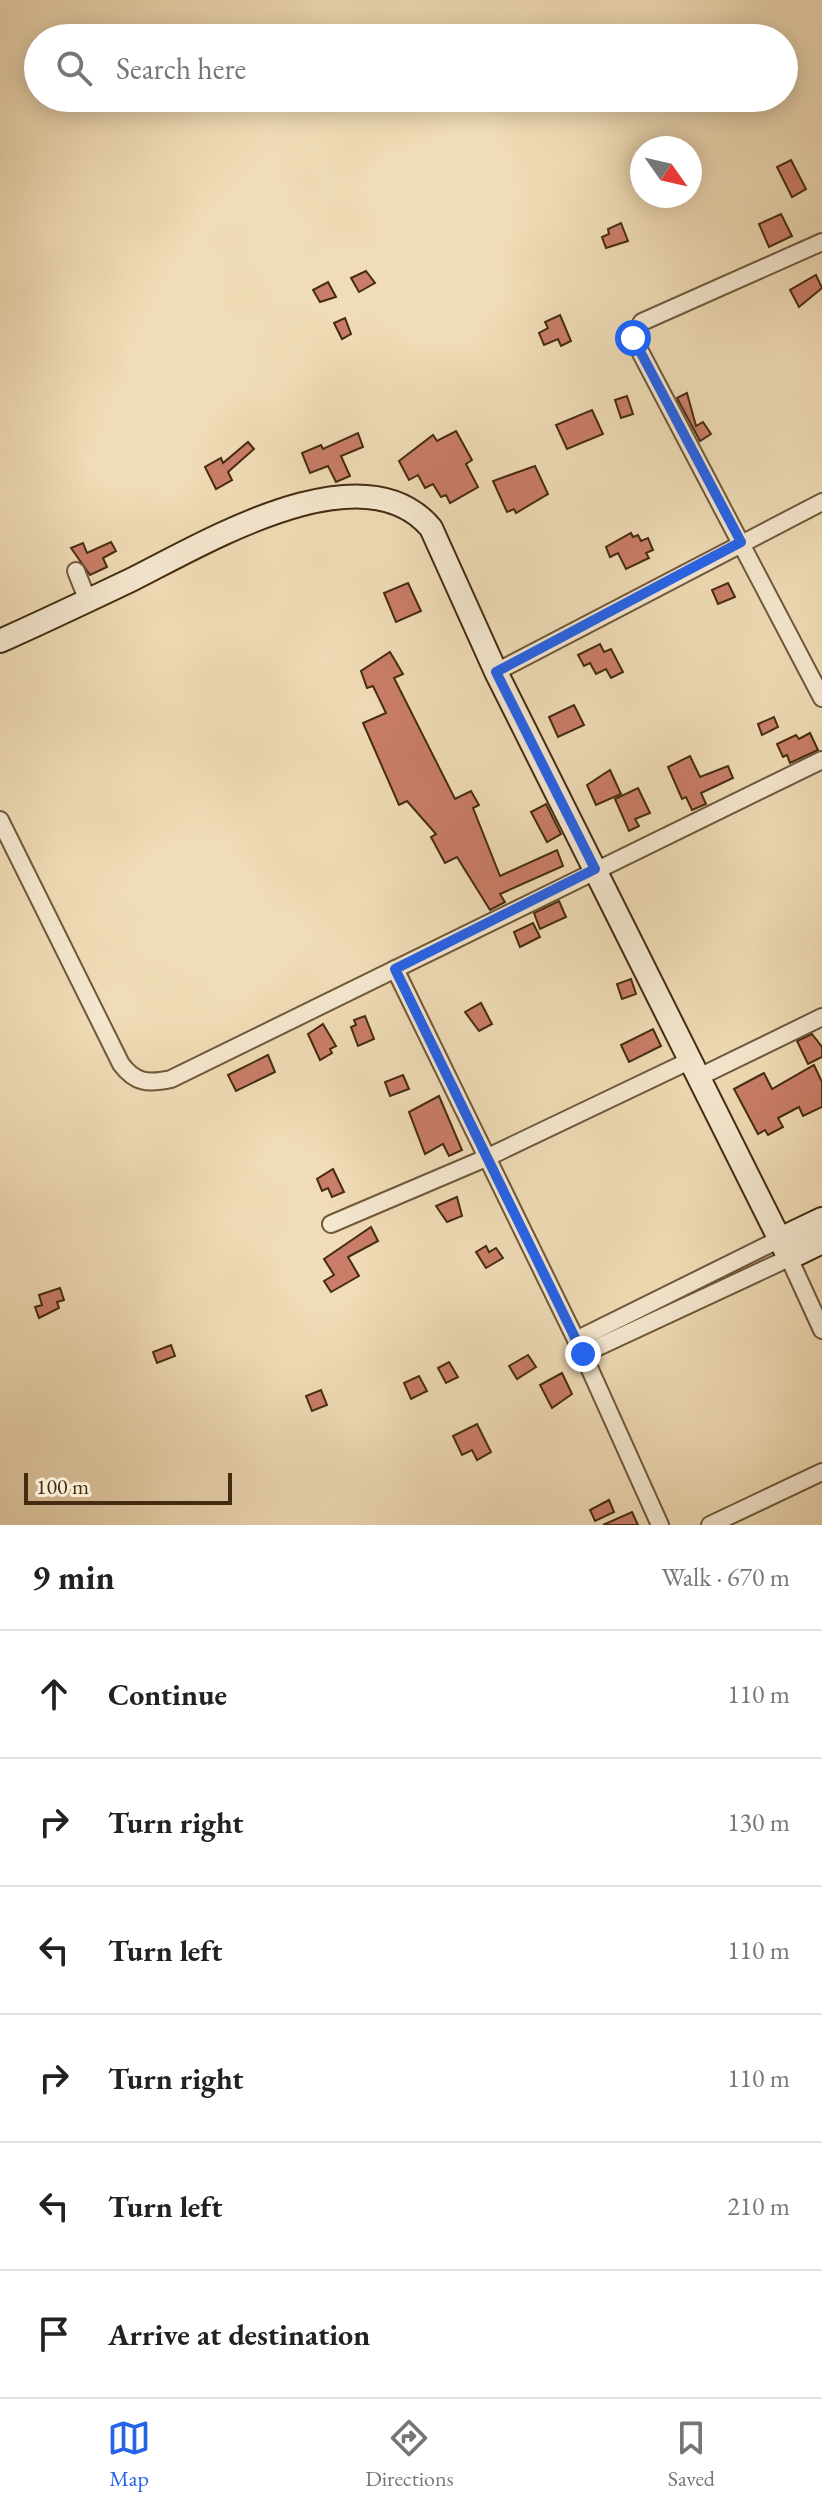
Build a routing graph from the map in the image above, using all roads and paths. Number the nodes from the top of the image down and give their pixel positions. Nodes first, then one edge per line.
1 (822, 242) edge
2 (822, 502) edge
3 (741, 542) junction
4 (76, 571) dead end
5 (88, 601) junction
6 (0, 641) edge
7 (496, 672) junction
8 (822, 698) edge
9 (822, 760) edge
10 (0, 820) edge
11 (595, 869) junction
12 (395, 969) junction
13 (822, 1017) edge
14 (693, 1070) junction
15 (486, 1158) junction
16 (822, 1219) edge
17 (331, 1224) dead end
18 (822, 1242) edge
19 (785, 1248) junction
20 (822, 1330) edge
21 (580, 1347) junction
22 (822, 1472) edge
23 (660, 1525) edge
24 (710, 1525) edge

1 - 3 street
2 - 3 street
3 - 7 street
3 - 8 street
4 - 5 street
5 - 6 street
5 - 7 street
7 - 11 street
9 - 11 street
10 - 12 street
11 - 12 street
11 - 14 street
12 - 15 street
13 - 14 street
14 - 15 street
14 - 19 street
15 - 17 street
15 - 21 street
16 - 19 street
18 - 19 street
19 - 20 street
19 - 21 street
21 - 23 street
22 - 24 street

